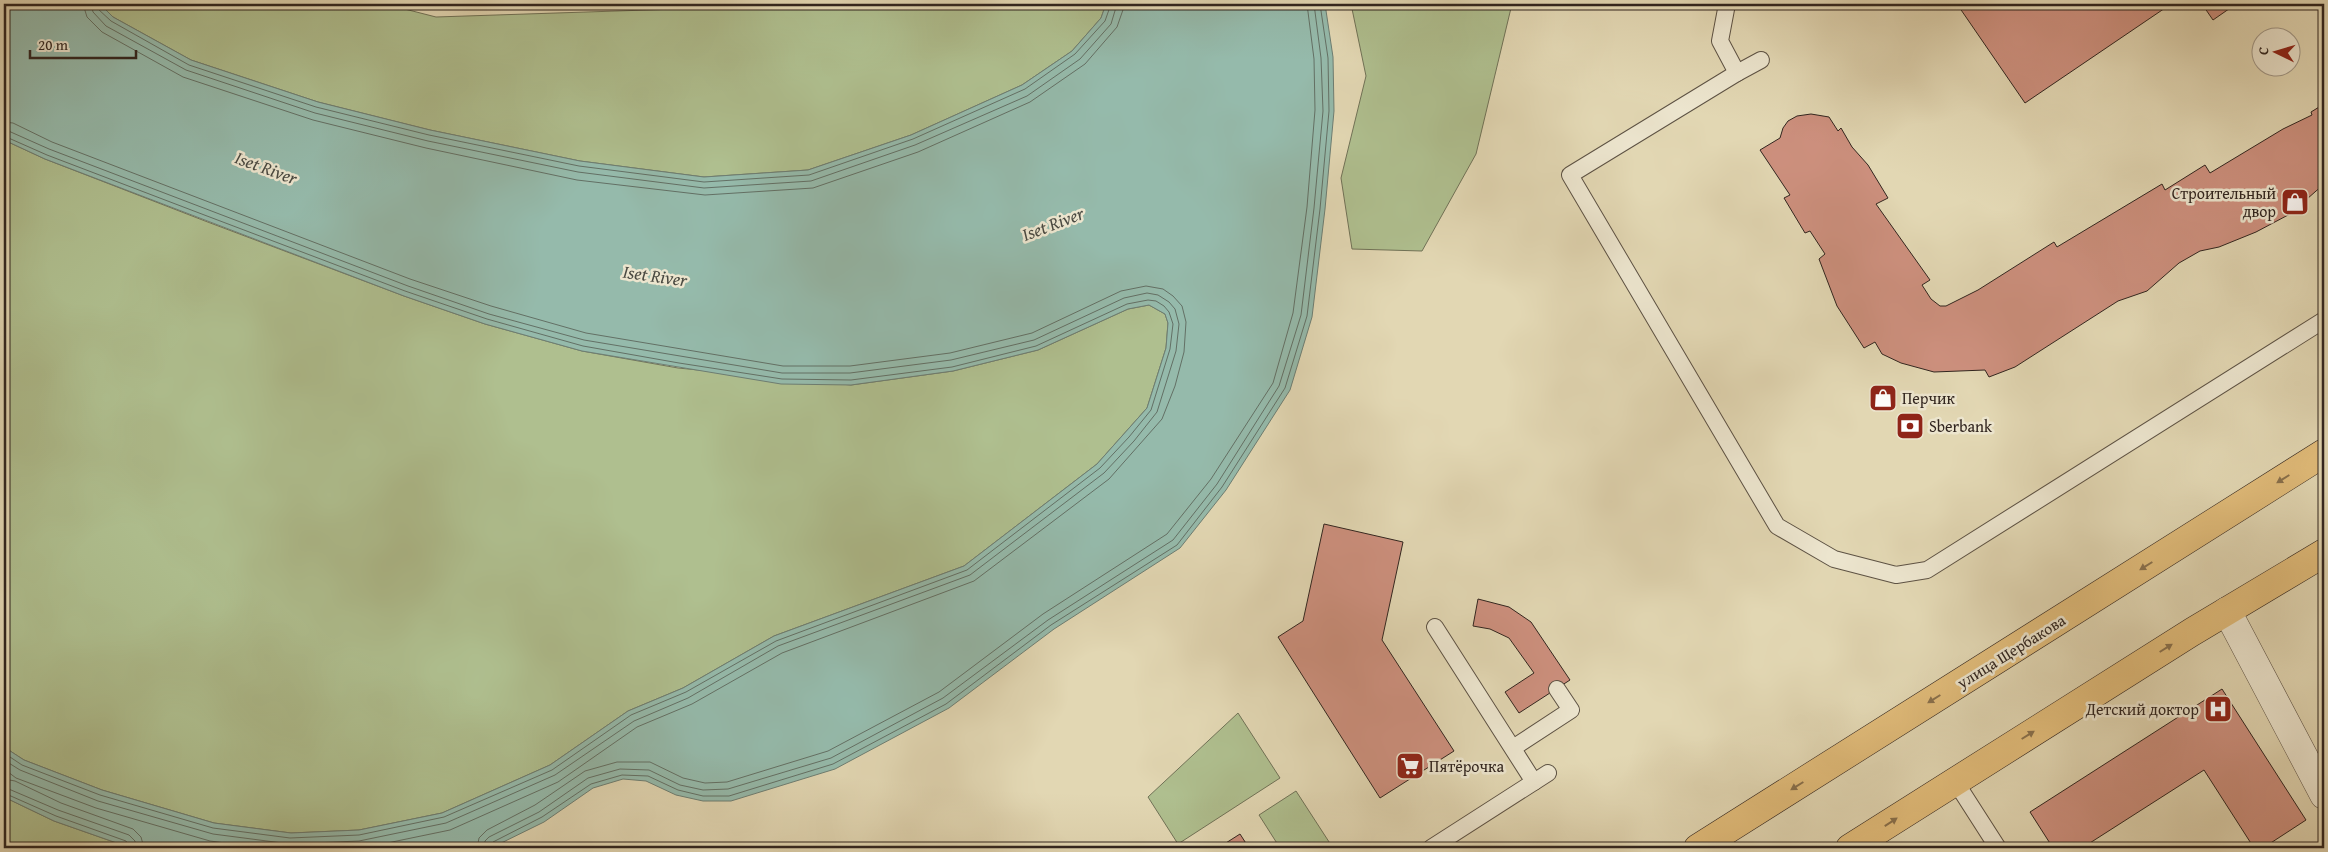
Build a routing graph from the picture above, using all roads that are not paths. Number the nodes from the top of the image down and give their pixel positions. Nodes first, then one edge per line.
1 (1727, 4) edge
2 (1760, 60) dead end
3 (1737, 73) junction
4 (2324, 320) edge
5 (2324, 453) edge
6 (2324, 553) edge
7 (2227, 611) junction
8 (1435, 627) dead end
9 (1557, 689) dead end
10 (1513, 748) junction
11 (1548, 773) dead end
12 (1955, 781) junction
13 (1534, 782) junction
14 (2324, 795) edge
15 (1431, 848) edge
16 (1698, 848) edge
17 (1850, 848) edge
18 (1998, 848) edge

1 - 3 lane
2 - 3 lane
3 - 4 lane
5 -> 16 main road, улица Щербакова
6 - 7 main road
12 -> 7 main road
7 - 14 street
8 - 10 lane
9 - 10 lane
10 - 13 lane
11 - 13 lane
17 -> 12 main road
12 - 18 lane
13 - 15 lane

